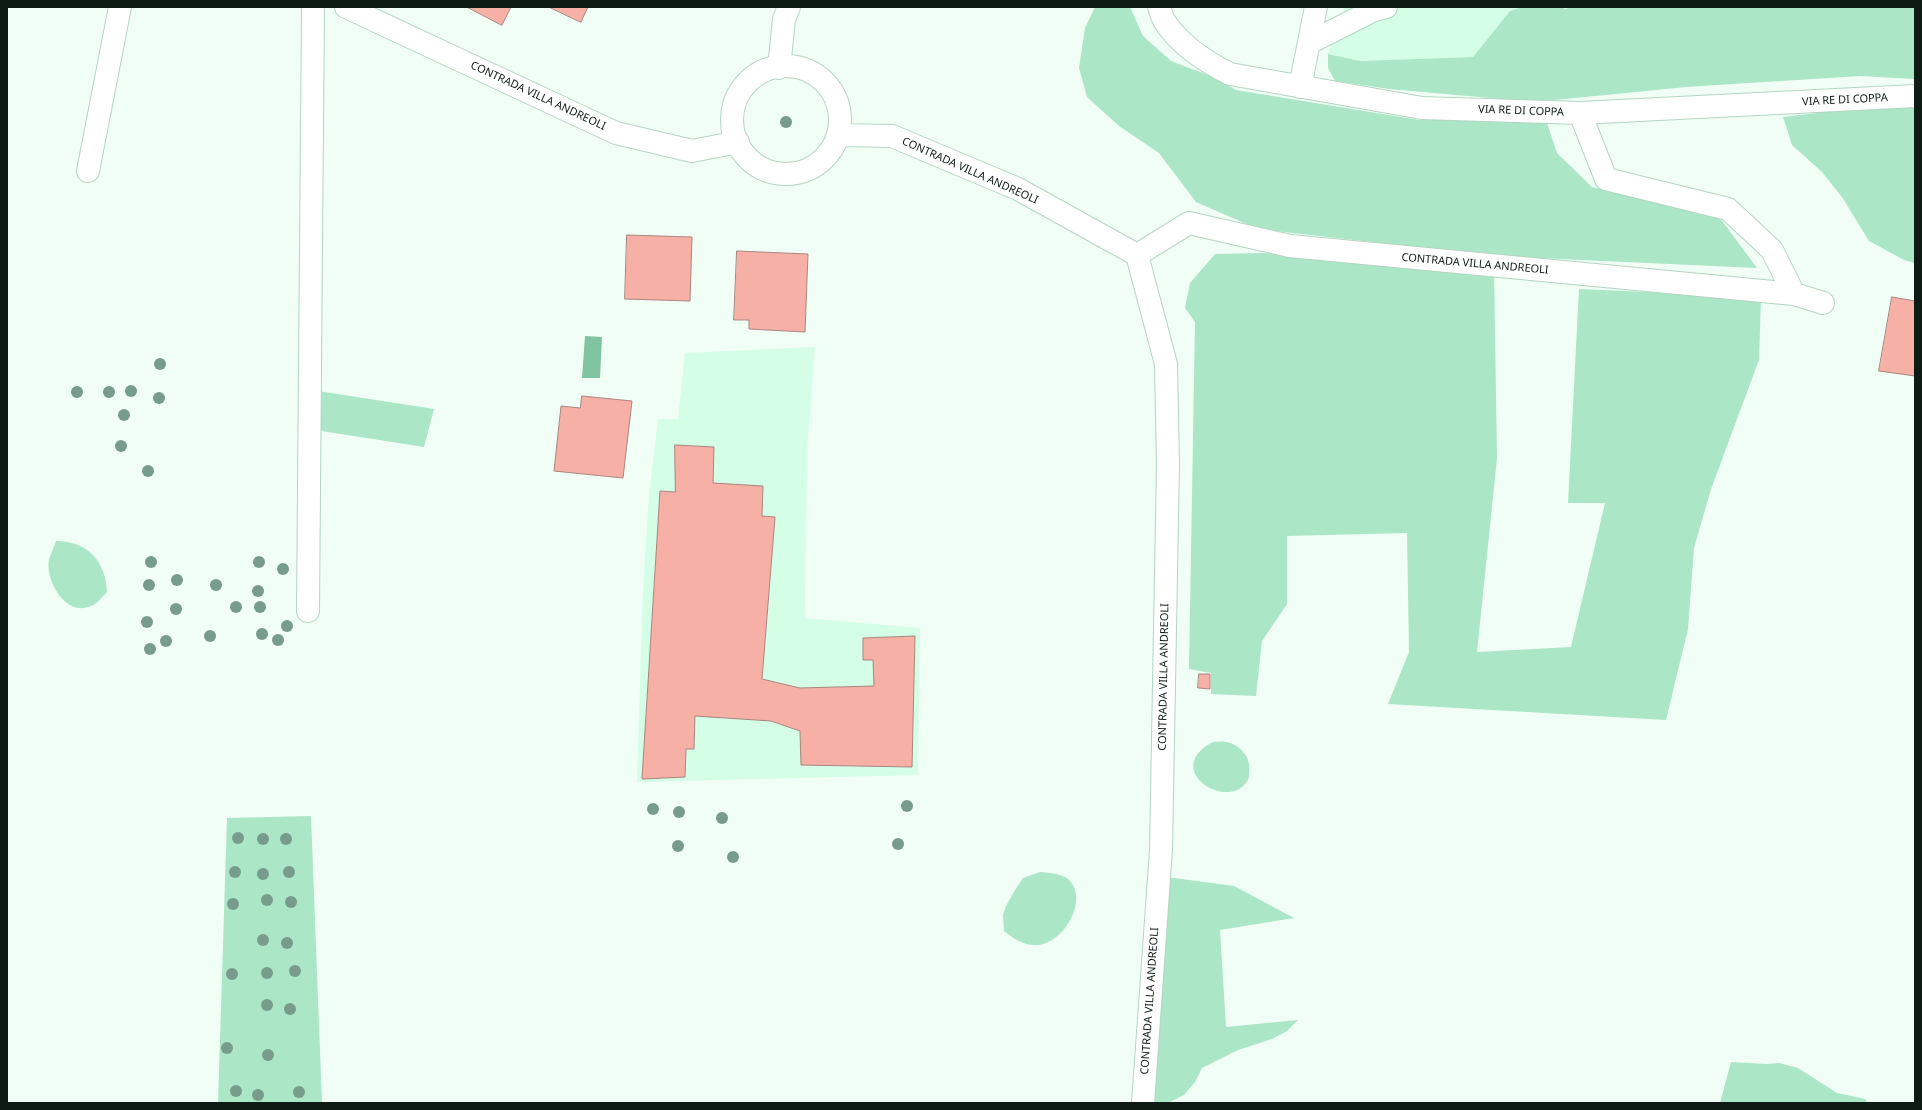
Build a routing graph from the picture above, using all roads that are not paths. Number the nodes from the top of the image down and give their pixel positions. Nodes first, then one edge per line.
1 (120, 7) edge
2 (313, 7) edge
3 (346, 7) edge
4 (788, 7) edge
5 (1159, 7) edge
6 (1316, 7) edge
7 (1332, 7) edge
8 (1386, 7) edge
9 (1309, 42) junction
10 (780, 68) junction
11 (1300, 88) junction
12 (1915, 96) edge
13 (1580, 113) junction
14 (838, 135) junction
15 (738, 142) junction
16 (88, 171) dead end
17 (1137, 255) junction
18 (1794, 294) junction
19 (1823, 302) dead end
20 (308, 611) dead end
21 (1143, 1103) edge

1 - 16 street
2 - 20 street
3 - 15 street, CONTRADA VILLA ANDREOLI
4 - 10 street
5 - 11 street, VIA RE DI COPPA
6 - 9 street
7 - 9 street
8 - 9 street
9 - 11 street
10 - 14 street
10 - 15 street
11 - 13 street, VIA RE DI COPPA
12 - 13 street, VIA RE DI COPPA
13 - 18 street
14 - 15 street
14 - 17 street, CONTRADA VILLA ANDREOLI
17 - 18 street, CONTRADA VILLA ANDREOLI
17 - 21 street, CONTRADA VILLA ANDREOLI
18 - 19 street, CONTRADA VILLA ANDREOLI

